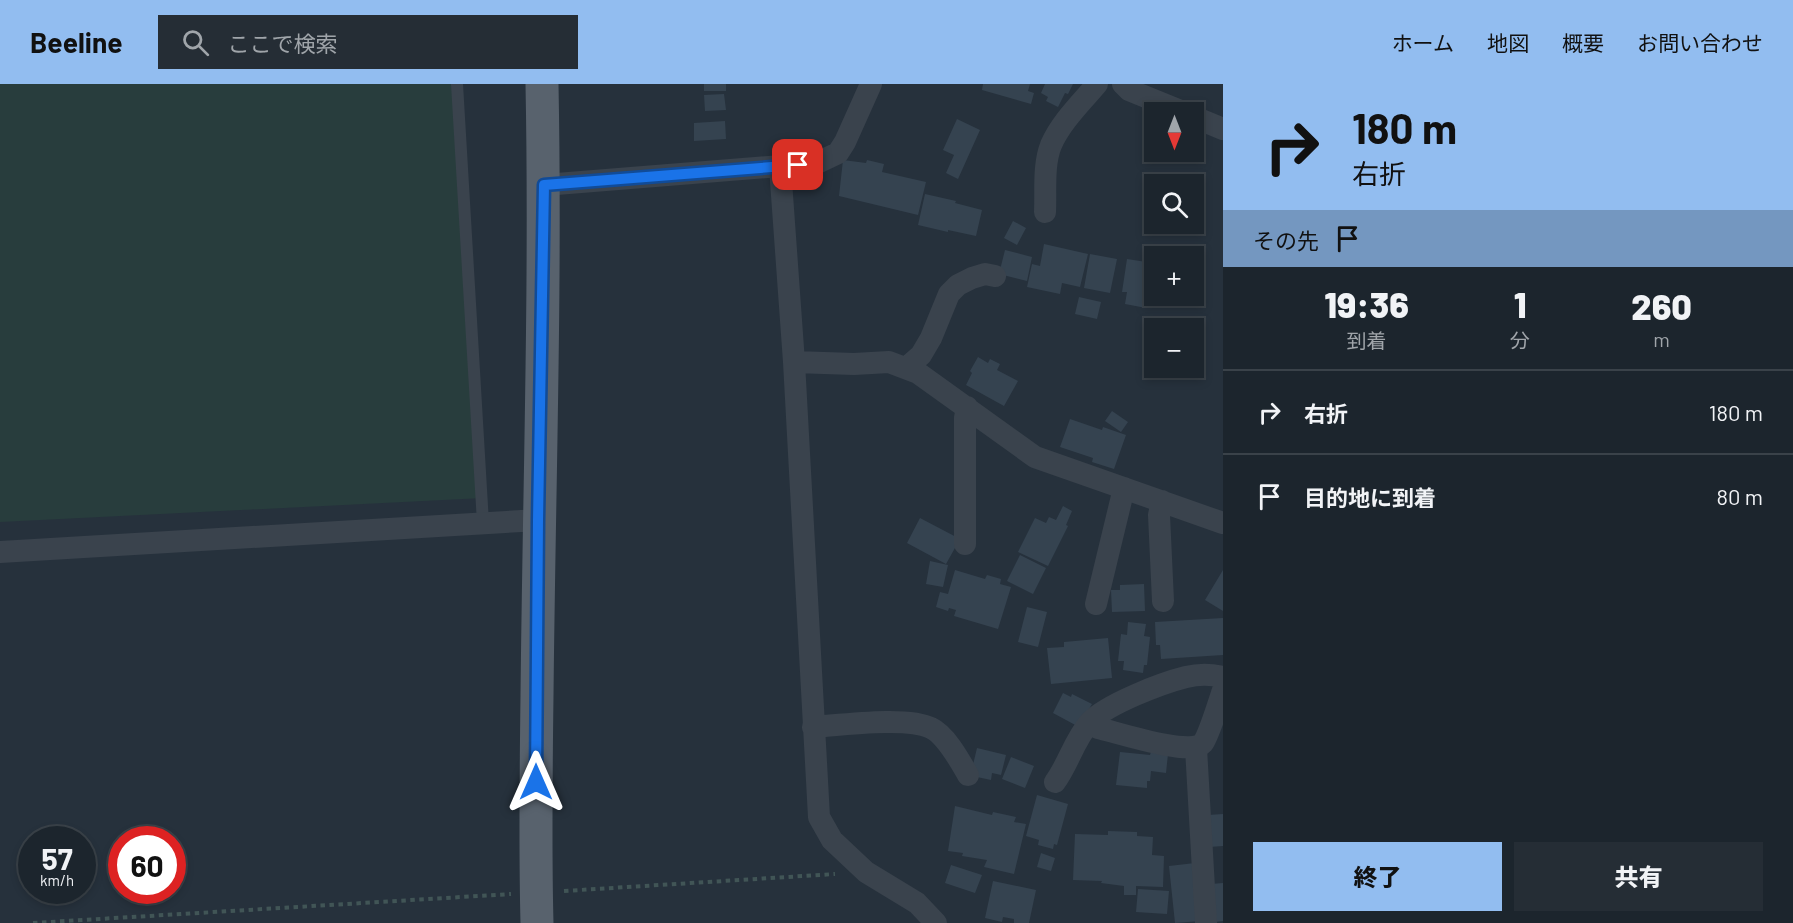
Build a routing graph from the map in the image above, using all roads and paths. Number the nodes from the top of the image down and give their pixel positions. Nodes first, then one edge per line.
1 (457, 84) edge
2 (542, 84) edge
3 (871, 84) edge
4 (1097, 84) edge
5 (1123, 84) edge
6 (1159, 102) edge
7 (1204, 121) edge
8 (1223, 129) edge
9 (780, 167) junction
10 (544, 185) junction
11 (1045, 212) dead end
12 (995, 276) dead end
13 (794, 362) junction
14 (906, 368) junction
15 (967, 407) junction
16 (1124, 488) junction
17 (1162, 501) junction
18 (538, 520) junction
19 (483, 523) junction
20 (1223, 523) edge
21 (965, 544) dead end
22 (0, 552) edge
23 (1163, 601) dead end
24 (1096, 604) dead end
25 (1223, 677) edge
26 (1223, 690) edge
27 (1090, 722) junction
28 (813, 727) junction
29 (1196, 748) junction
30 (968, 776) dead end
31 (1055, 782) dead end
32 (866, 872) junction
33 (537, 908) edge
34 (33, 923) edge
35 (936, 923) edge
36 (1206, 923) edge

1 - 19 lane
2 - 10 main road
3 - 9 street
4 - 11 street
5 - 6 street
7 - 8 street
9 - 10 street
9 - 13 street
10 - 18 main road
12 - 14 street
13 - 14 street
13 - 28 street
14 - 15 street
15 - 16 street
15 - 21 street
16 - 17 street
16 - 24 street
17 - 20 street
17 - 23 street
18 - 19 street
18 - 33 main road
19 - 22 street
25 - 27 street
26 - 29 street
27 - 29 street
27 - 31 street
28 - 30 street
28 - 32 street
29 - 36 street
32 - 33 path
32 - 35 street
33 - 34 path

